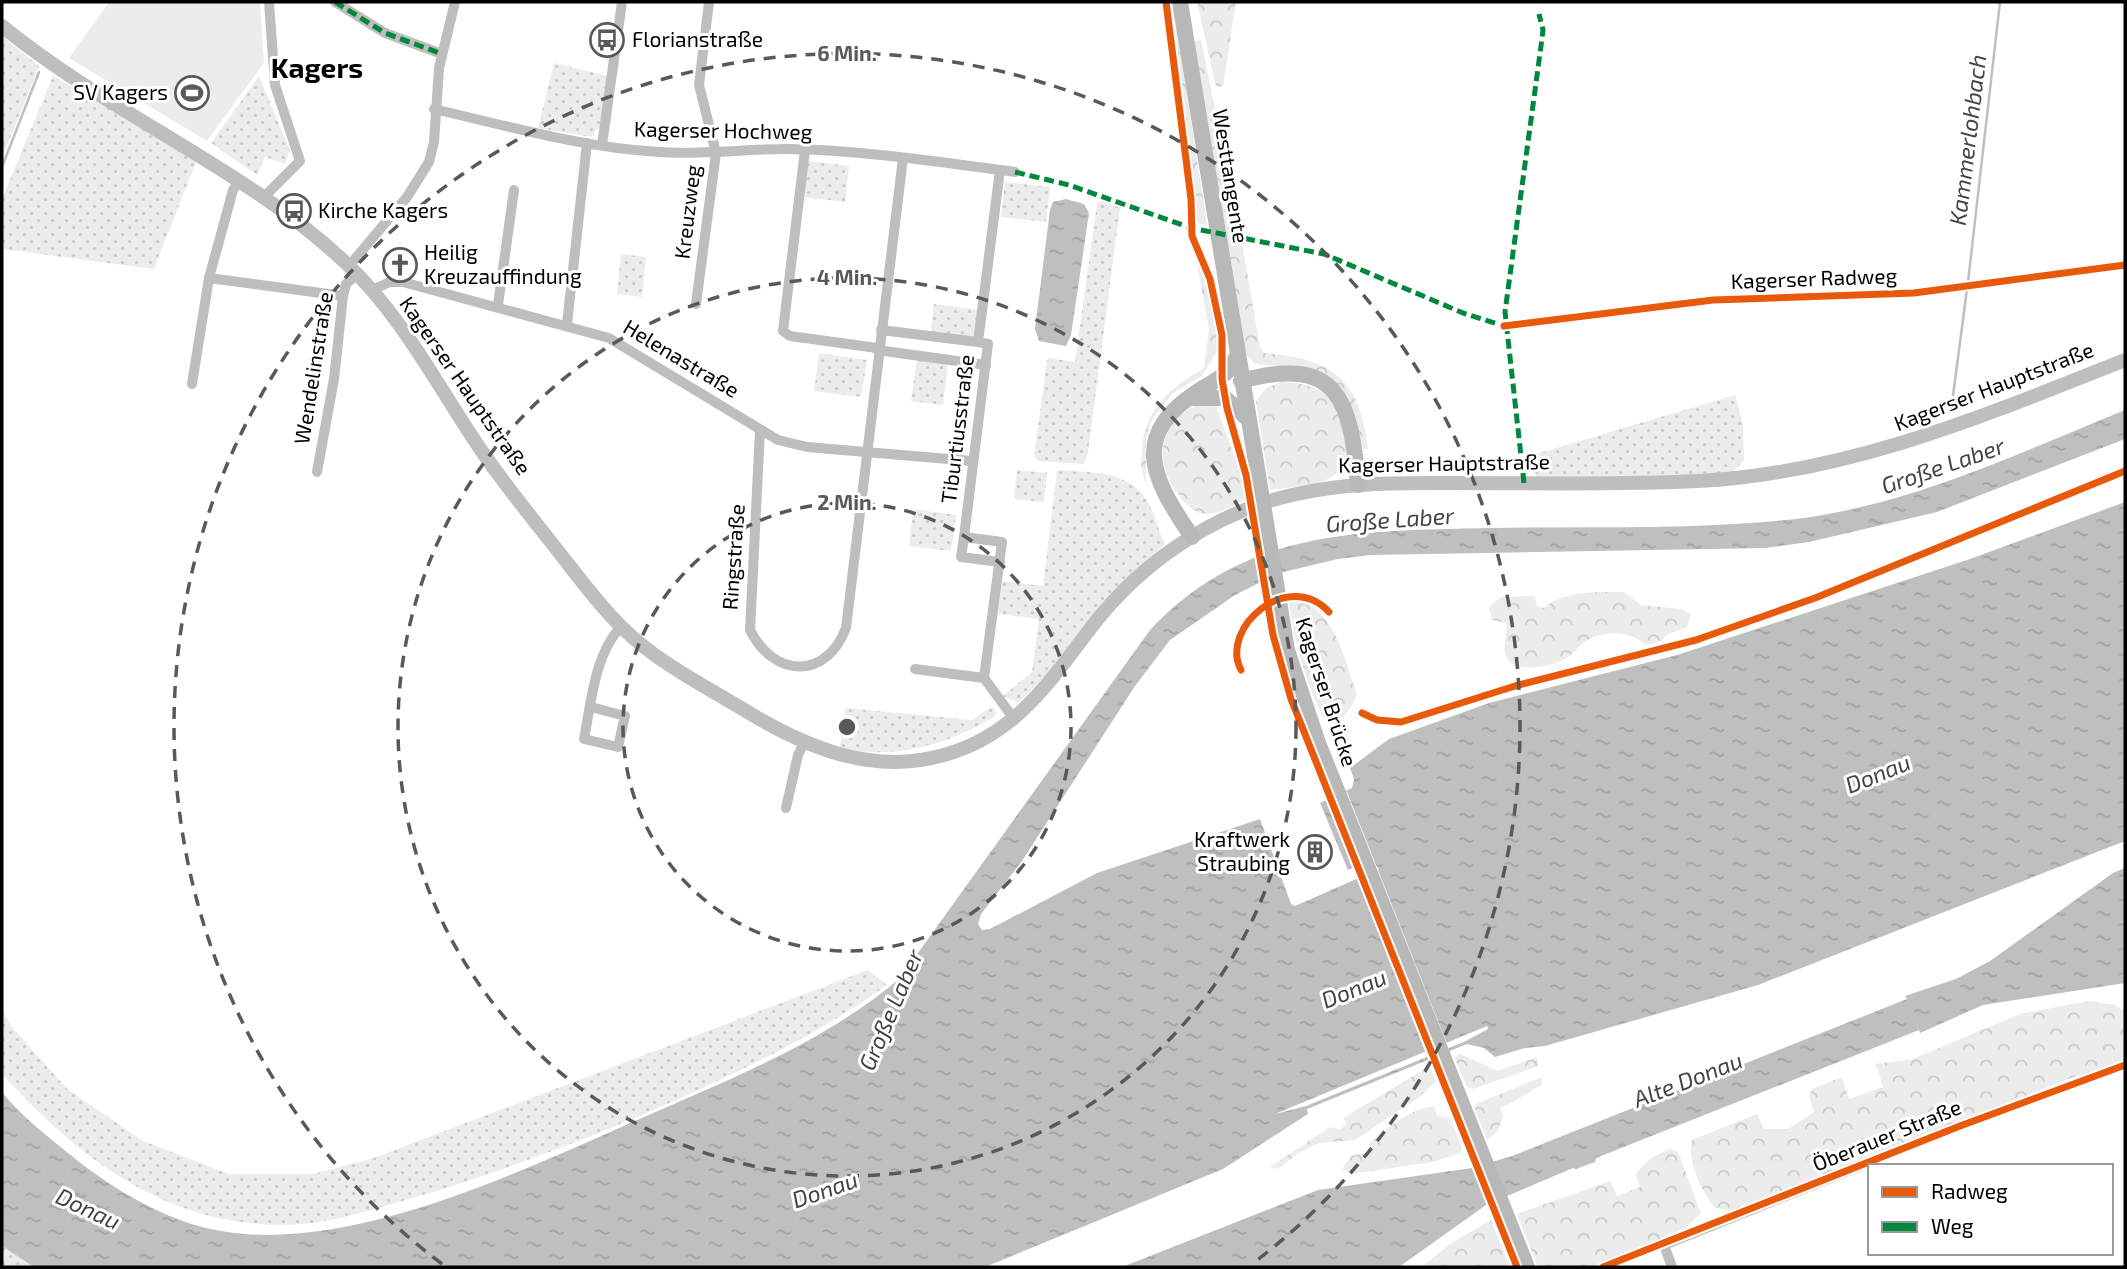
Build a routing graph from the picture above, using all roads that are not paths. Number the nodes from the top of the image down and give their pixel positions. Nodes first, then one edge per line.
1 (269, 2) edge
2 (335, 2) edge
3 (455, 2) edge
4 (622, 2) edge
5 (709, 2) edge
6 (1180, 2) edge
7 (2, 26) edge
8 (442, 54) junction
9 (434, 108) junction
10 (587, 143) junction
11 (603, 145) junction
12 (805, 150) junction
13 (716, 153) junction
14 (903, 158) junction
15 (1000, 170) junction
16 (1015, 172) dead end
17 (240, 180) junction
18 (514, 190) dead end
19 (265, 196) junction
20 (353, 270) junction
21 (209, 278) junction
22 (372, 290) junction
23 (343, 296) junction
24 (696, 304) dead end
25 (498, 305) junction
26 (567, 324) junction
27 (881, 330) junction
28 (978, 342) junction
29 (877, 349) junction
30 (1237, 356) junction
31 (2125, 360) edge
32 (986, 365) junction
33 (1241, 381) junction
34 (192, 384) dead end
35 (1191, 398) junction
36 (1248, 419) junction
37 (760, 431) junction
38 (866, 452) junction
39 (972, 461) junction
40 (317, 472) dead end
41 (1358, 485) junction
42 (964, 537) junction
43 (1192, 537) junction
44 (1000, 562) junction
45 (621, 626) junction
46 (915, 669) dead end
47 (984, 678) junction
48 (591, 708) junction
49 (1015, 720) junction
50 (804, 743) junction
51 (786, 807) dead end
52 (2125, 1066) edge
53 (1527, 1267) edge
54 (1672, 1267) edge

1 - 19 street
2 - 8 street
3 - 8 street, Wendelinstraße
4 - 11 street
5 - 13 street, Kreuzweg
6 - 30 main road, Westtangente
7 - 17 street, Kagerser Hauptstraße
8 - 9 street, Wendelinstraße
9 - 10 street, Kagerser Hochweg
9 - 20 street, Wendelinstraße
10 - 11 street, Kagerser Hochweg
10 - 26 street
11 - 13 street, Kagerser Hochweg
12 - 13 street, Kagerser Hochweg
12 - 14 street, Kagerser Hochweg
12 - 29 street
13 - 24 street, Kreuzweg
14 - 15 street, Kagerser Hochweg
14 - 27 street, Ringstraße
15 - 16 street, Kagerser Hochweg
15 - 28 street, Tiburtiusstraße
17 - 19 street, Kagerser Hauptstraße
17 - 21 street
18 - 25 street
19 - 20 street, Kagerser Hauptstraße
20 - 22 street, Kagerser Hauptstraße
20 - 23 street, Wendelinstraße
21 - 23 street
21 - 34 street
22 - 25 street, Helenastraße
22 - 45 street, Kagerser Hauptstraße
23 - 40 street, Wendelinstraße
25 - 26 street, Helenastraße
26 - 37 street, Helenastraße
27 - 28 street
27 - 29 street, Ringstraße
28 - 32 street, Tiburtiusstraße
29 - 32 street
29 - 38 street, Ringstraße
30 - 33 main road, Westtangente
30 - 35 main road
31 - 41 street, Kagerser Hauptstraße
32 - 39 street, Tiburtiusstraße
33 - 36 main road, Westtangente
33 - 41 main road
35 - 36 main road
35 - 43 main road
36 - 53 main road, Kagerser Brücke
37 - 38 street, Helenastraße
37 - 38 street, Ringstraße
38 - 39 street, Helenastraße
39 - 42 street, Tiburtiusstraße
41 - 43 street, Kagerser Hauptstraße
42 - 44 street
42 - 44 street
43 - 49 street, Kagerser Hauptstraße
44 - 47 street
45 - 48 street
45 - 50 street, Kagerser Hauptstraße
46 - 47 street
47 - 49 street
48 - 48 street
49 - 50 street, Kagerser Hauptstraße
50 - 51 street
52 - 54 street, Öberauer Straße

